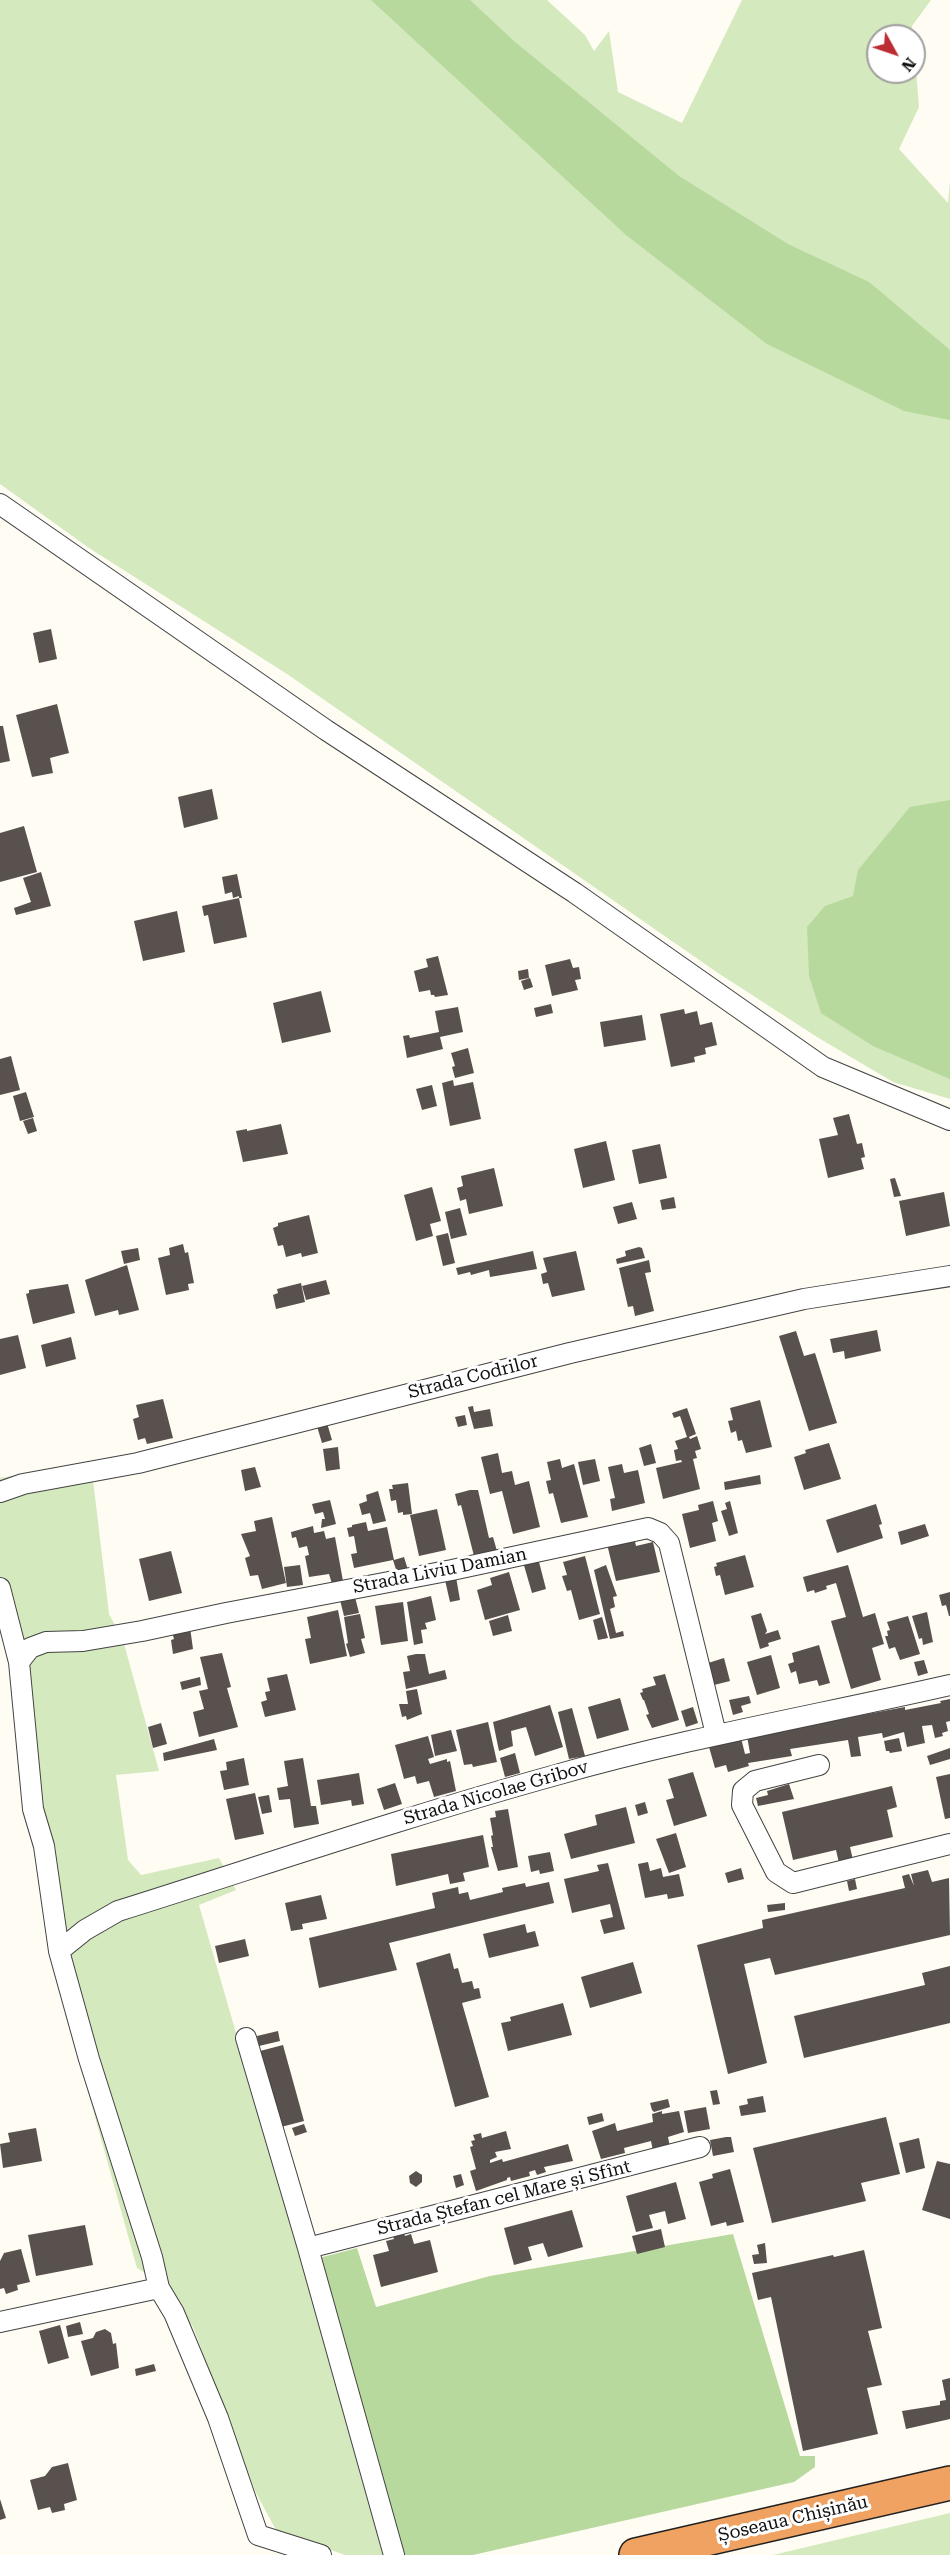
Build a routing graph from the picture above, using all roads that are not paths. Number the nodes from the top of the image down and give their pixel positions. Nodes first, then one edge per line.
1 (0, 504) edge
2 (950, 1120) edge
3 (950, 1276) edge
4 (0, 1492) edge
5 (0, 1588) edge
6 (19, 1662) junction
7 (950, 1685) edge
8 (716, 1734) junction
9 (819, 1765) dead end
10 (950, 1844) edge
11 (60, 1951) junction
12 (246, 2038) dead end
13 (700, 2147) dead end
14 (308, 2248) junction
15 (159, 2288) junction
16 (0, 2322) edge
17 (950, 2483) edge
18 (321, 2555) edge
19 (394, 2555) edge
20 (636, 2555) edge

1 - 2 street
3 - 4 street, Strada Codrilor
5 - 6 street
6 - 8 street, Strada Liviu Damian
6 - 11 street
7 - 8 street, Strada Nicolae Gribov
8 - 11 street, Strada Nicolae Gribov
9 - 10 street
11 - 15 street
12 - 14 street
13 - 14 street, Strada Ștefan cel Mare și Sfînt
14 - 19 street
15 - 16 street
15 - 18 street
17 - 20 highway, Șoseaua Chișinău

